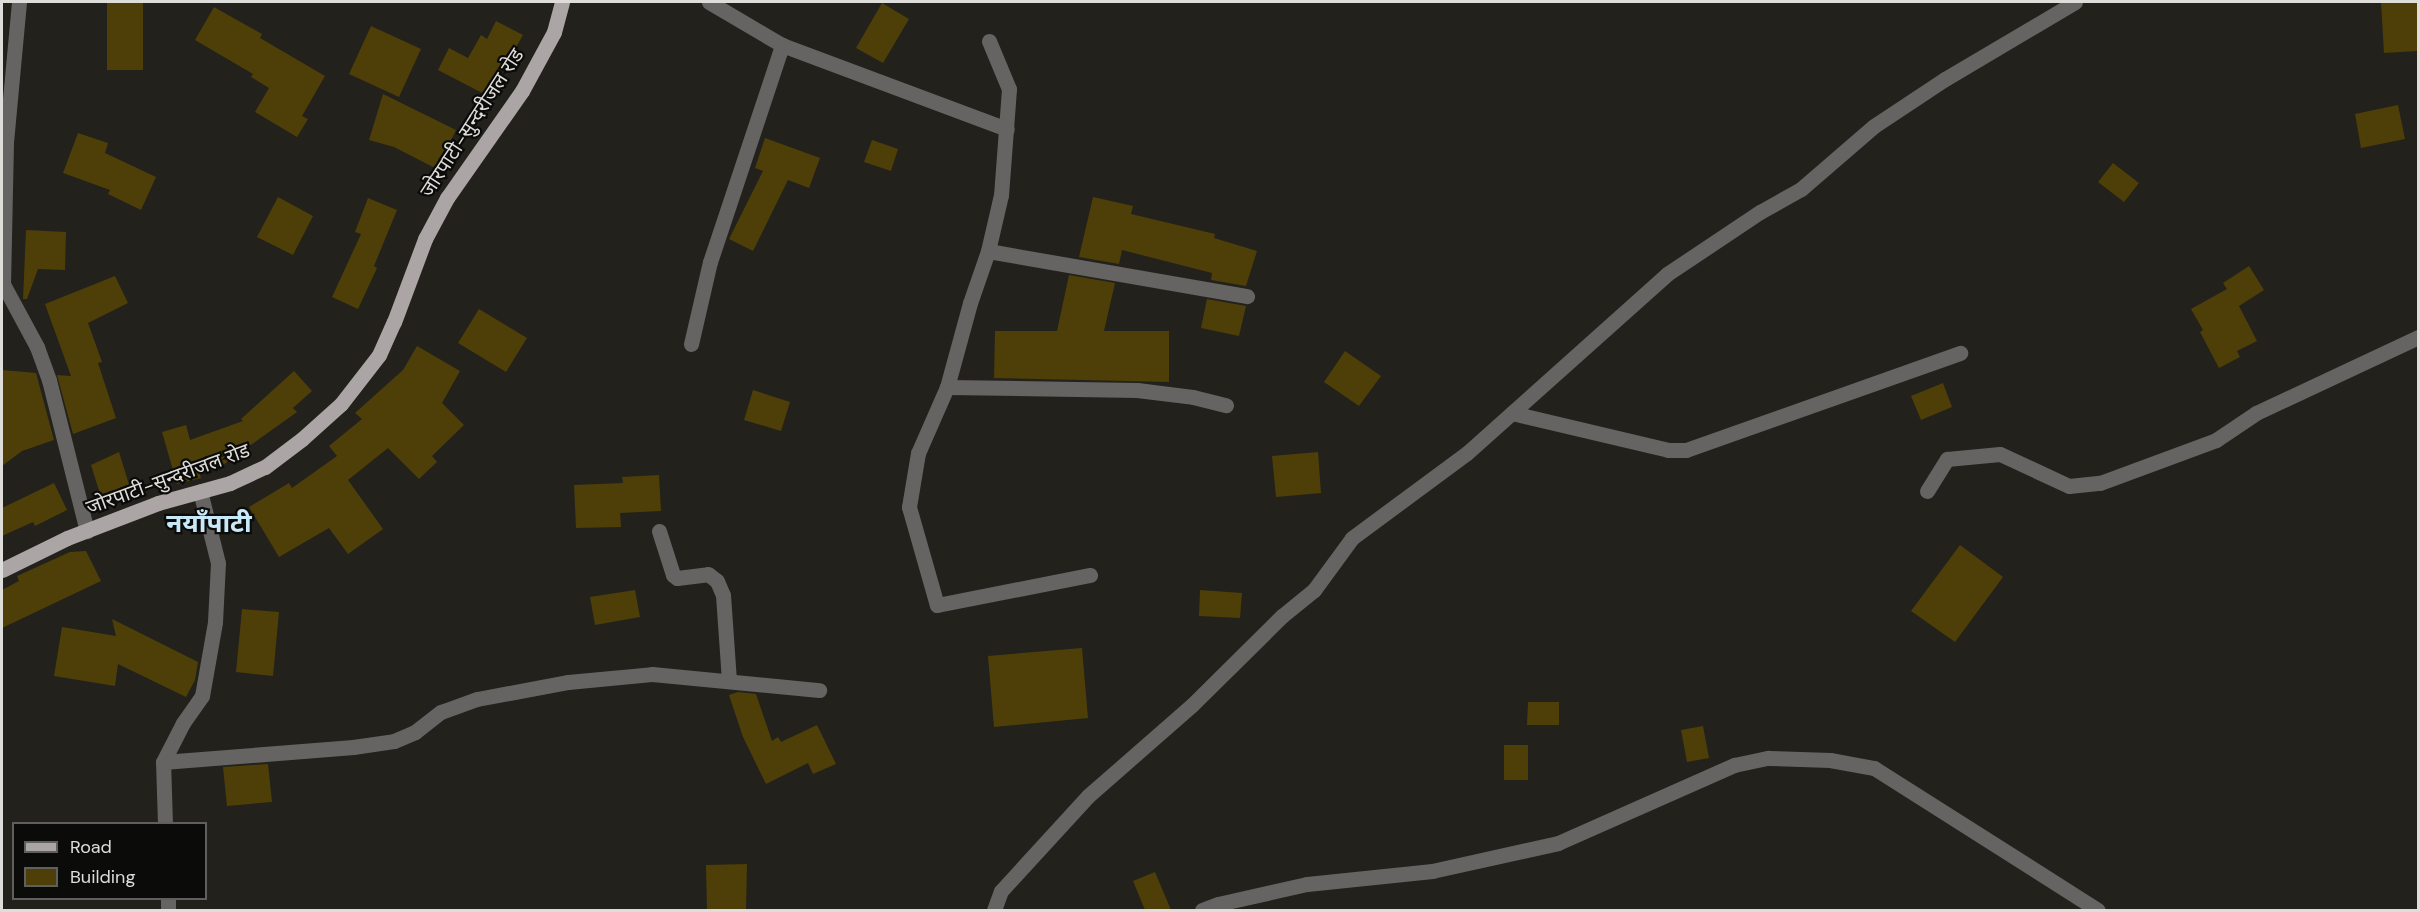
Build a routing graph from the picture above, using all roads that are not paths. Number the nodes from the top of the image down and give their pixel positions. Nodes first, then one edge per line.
1 (18, 2) edge
2 (562, 2) edge
3 (709, 2) edge
4 (2075, 2) edge
5 (989, 41) dead end
6 (782, 45) junction
7 (1007, 129) junction
8 (988, 251) junction
9 (1247, 296) dead end
10 (2418, 337) edge
11 (691, 344) dead end
12 (1960, 353) dead end
13 (947, 387) junction
14 (1226, 405) dead end
15 (1512, 413) junction
16 (1927, 490) dead end
17 (200, 491) junction
18 (87, 531) junction
19 (659, 531) dead end
20 (2, 570) edge
21 (1090, 575) dead end
22 (729, 681) junction
23 (819, 690) dead end
24 (163, 762) junction
25 (165, 822) edge
26 (994, 910) edge
27 (1202, 910) edge
28 (2098, 910) edge

1 - 18 street
2 - 17 main road, जोरपाटी-सुन्दरीजल रोड
3 - 6 street
4 - 15 street
5 - 7 street
6 - 7 street
6 - 11 street
7 - 8 street
8 - 9 street
8 - 13 street
10 - 16 street
12 - 15 street
13 - 14 street
13 - 21 street
15 - 26 street
17 - 18 main road, जोरपाटी-सुन्दरीजल रोड
17 - 24 street
18 - 20 main road, जोरपाटी-सुन्दरीजल रोड
19 - 22 street
22 - 23 street
22 - 24 street
24 - 25 street
27 - 28 street

